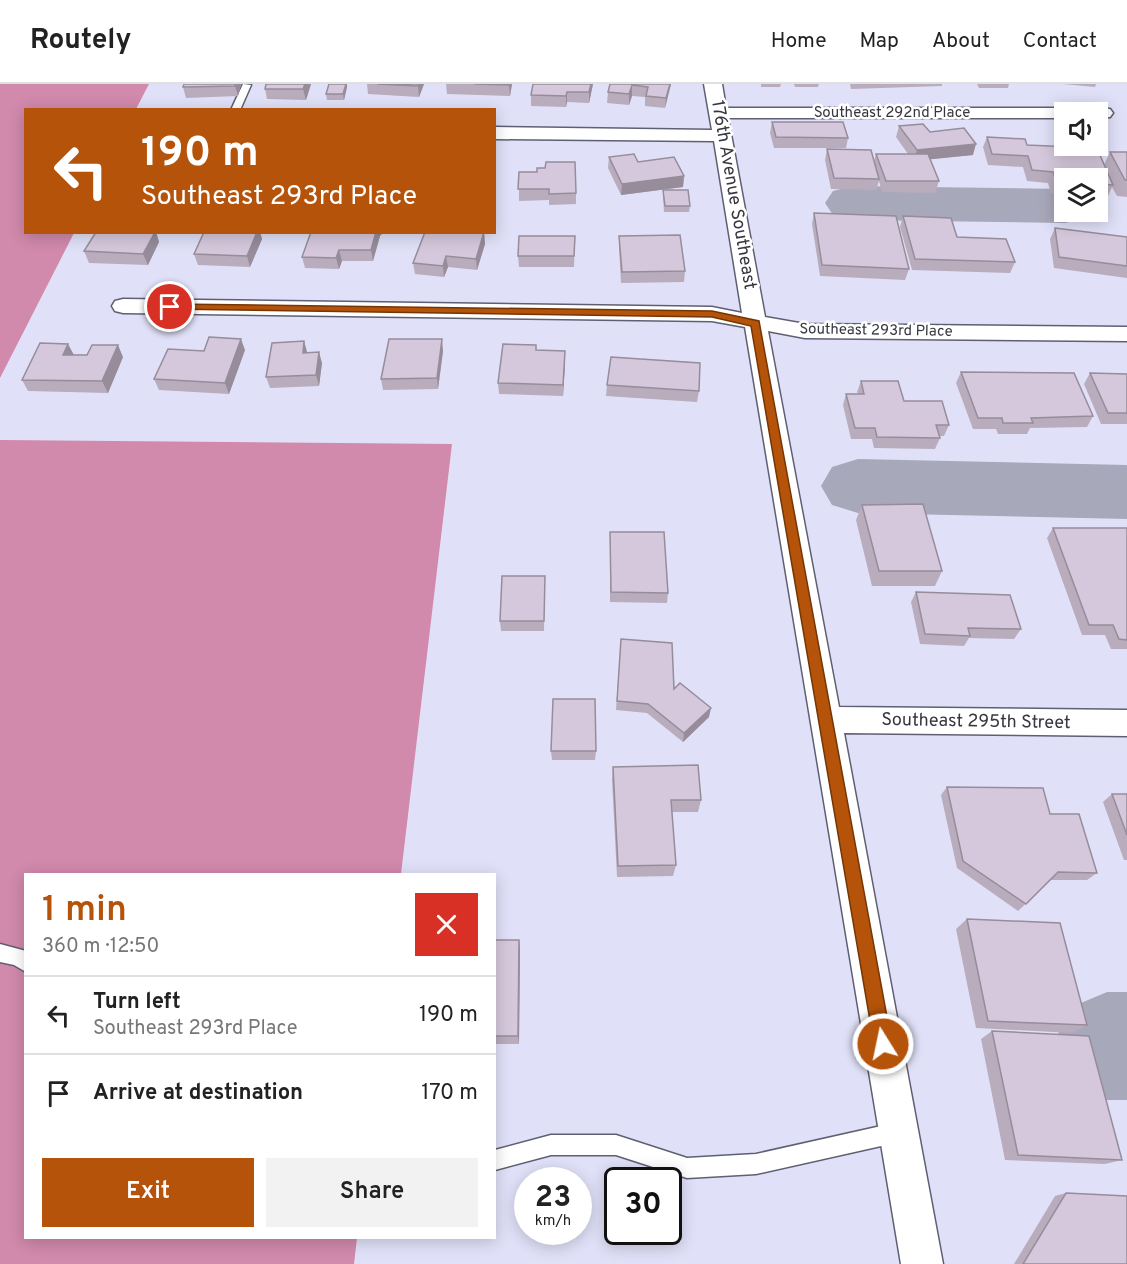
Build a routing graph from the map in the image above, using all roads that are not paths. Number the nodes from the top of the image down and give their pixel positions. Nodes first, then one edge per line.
1 (247, 85) edge
2 (236, 108) edge
3 (718, 111) edge
4 (1054, 113) edge
5 (496, 133) edge
6 (123, 306) dead end
7 (756, 324) junction
8 (1127, 334) edge
9 (826, 720) junction
10 (1127, 723) edge
11 (0, 952) edge
12 (24, 962) edge
13 (898, 1132) junction
14 (496, 1160) edge
15 (922, 1264) edge

1 - 2 lane
3 - 4 street, Southeast 292nd Place
3 - 5 street, Southeast 292nd Place
3 - 7 street, 176th Avenue Southeast
6 - 7 street, Southeast 293rd Place
7 - 8 street, Southeast 293rd Place
7 - 9 street, 176th Avenue Southeast
9 - 10 street, Southeast 295th Street
9 - 13 street, 176th Avenue Southeast
11 - 12 lane
13 - 14 lane
13 - 15 street, 176th Avenue Southeast

